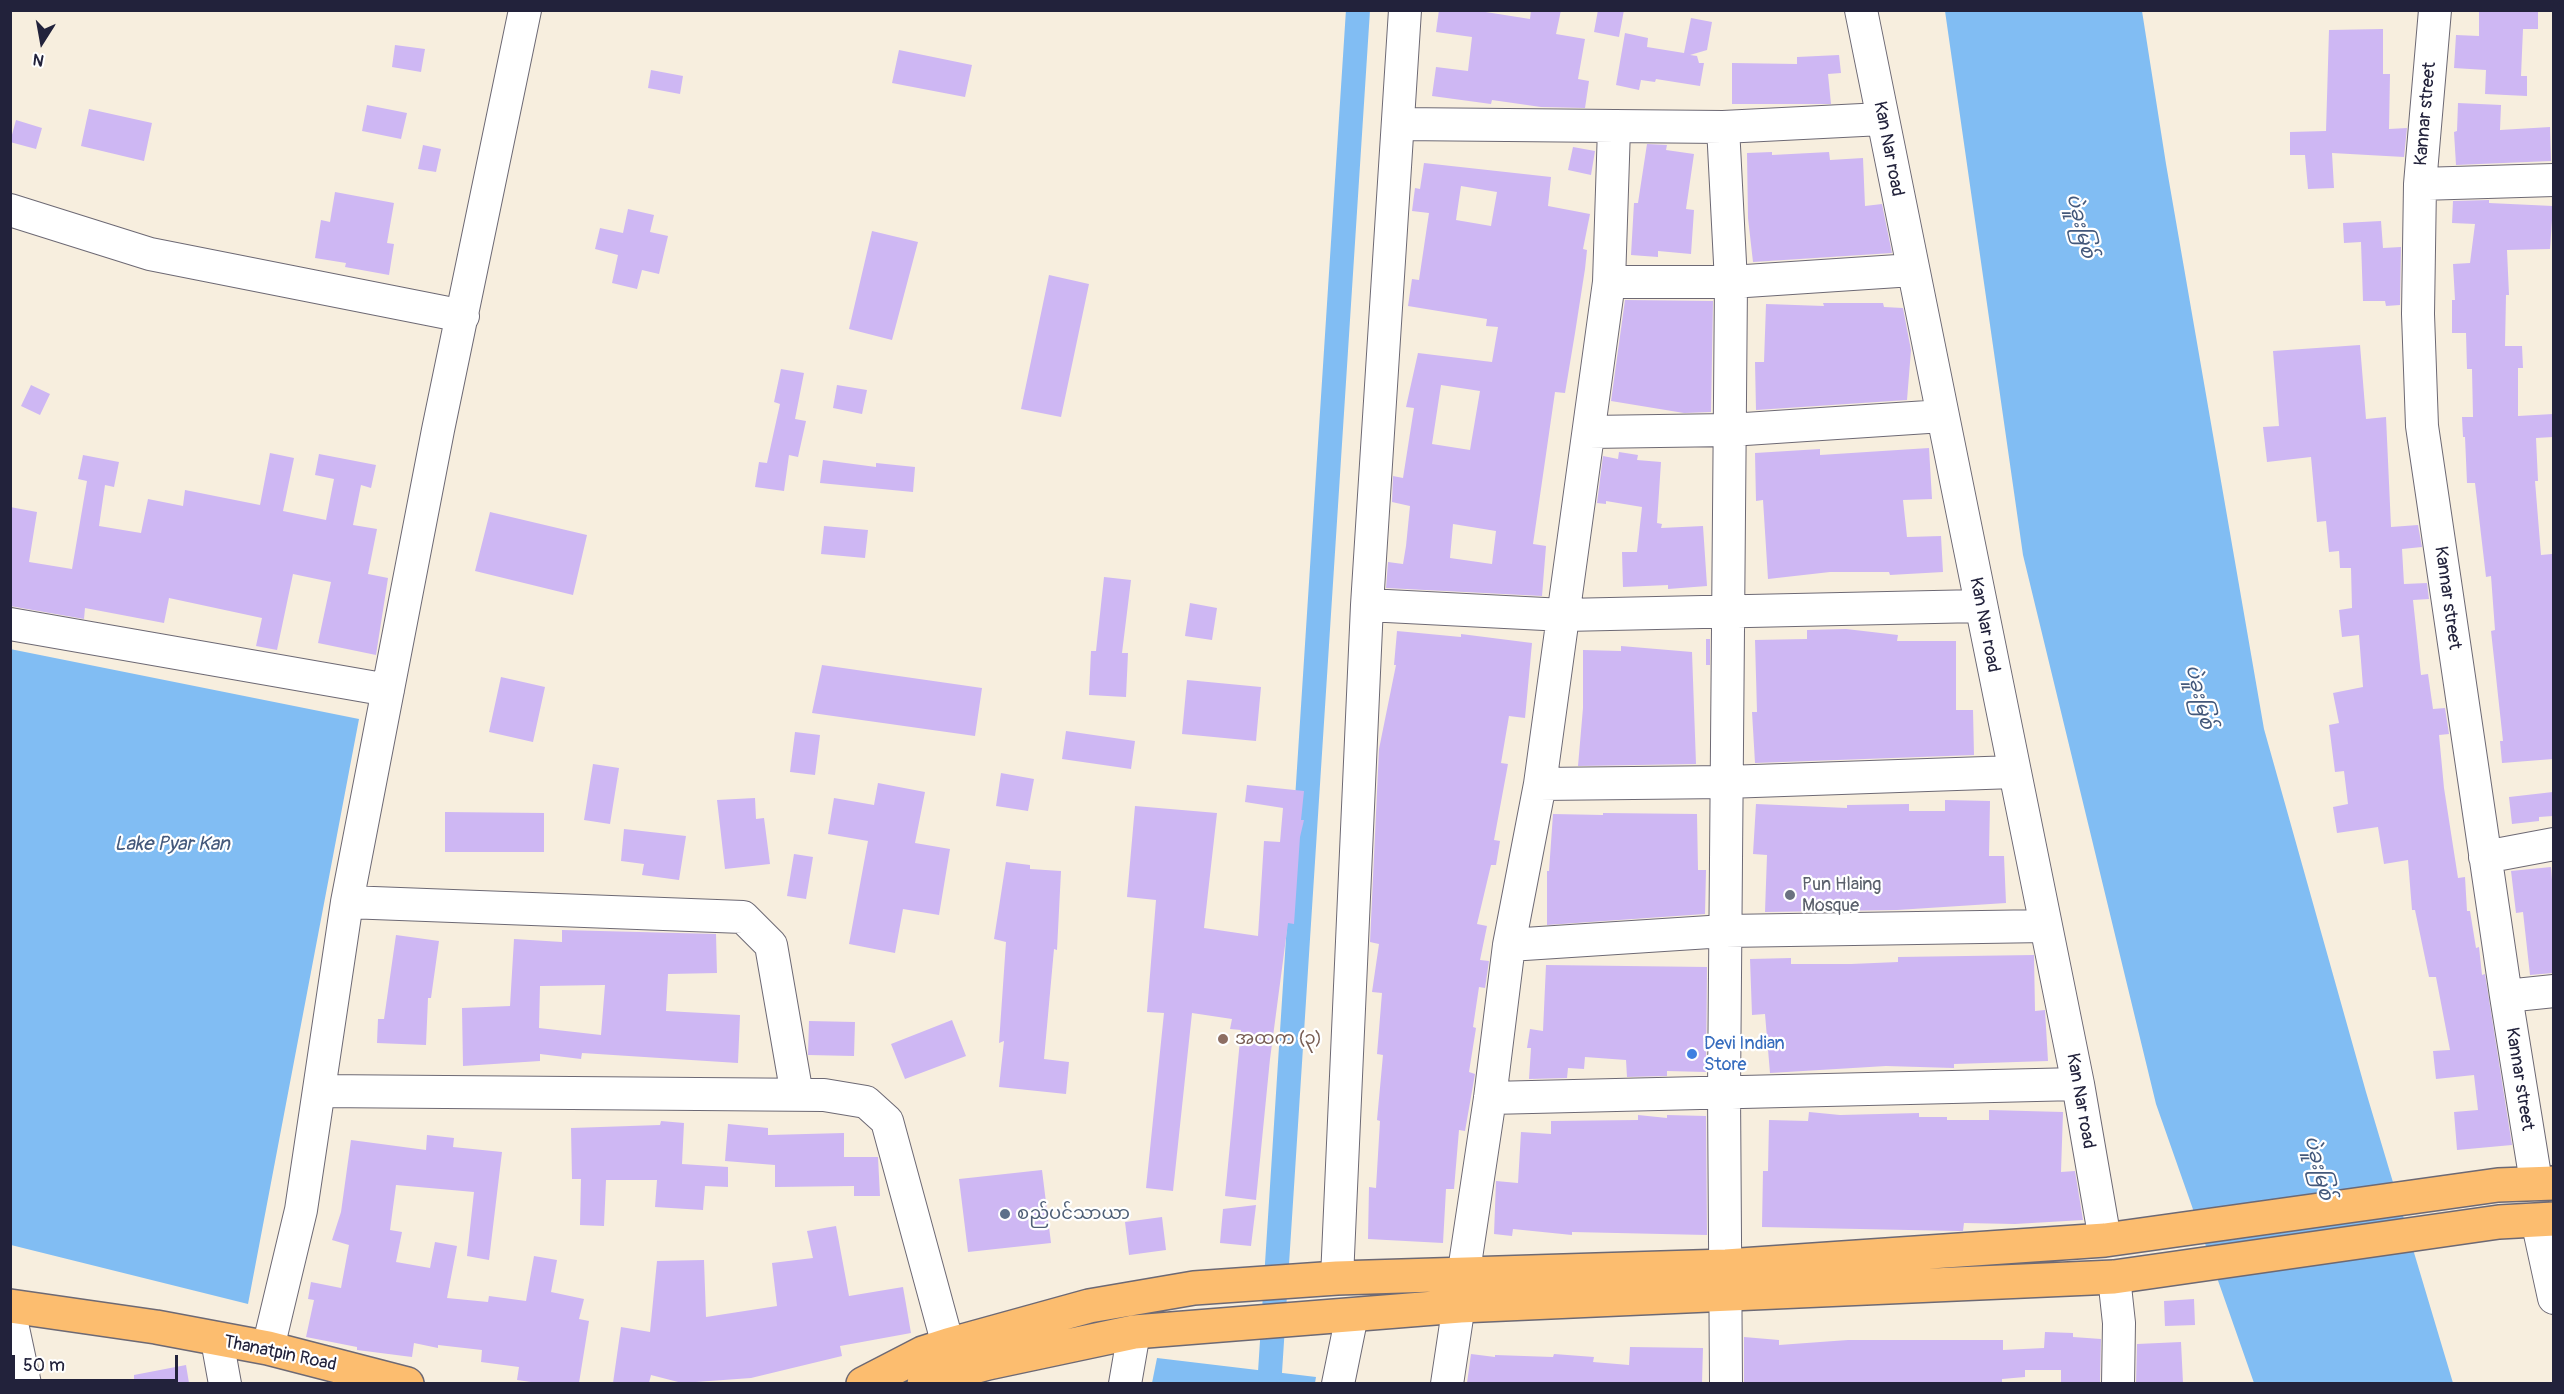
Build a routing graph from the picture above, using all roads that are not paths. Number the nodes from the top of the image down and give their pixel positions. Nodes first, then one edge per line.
1 (525, 10) edge
2 (1405, 10) edge
3 (1861, 10) edge
4 (2435, 10) edge
5 (1882, 119) junction
6 (1399, 124) junction
7 (1722, 127) junction
8 (1614, 128) junction
9 (2553, 180) edge
10 (2420, 184) junction
11 (10, 210) edge
12 (1913, 270) junction
13 (1609, 282) junction
14 (1731, 282) junction
15 (463, 316) junction
16 (1943, 416) junction
17 (1730, 430) junction
18 (1589, 432) junction
19 (1367, 605) junction
20 (1980, 606) junction
21 (1729, 610) junction
22 (1564, 615) junction
23 (10, 624) edge
24 (388, 690) junction
25 (2014, 772) junction
26 (1726, 782) junction
27 (1540, 784) junction
28 (2553, 844) edge
29 (2485, 857) junction
30 (347, 902) junction
31 (2046, 926) junction
32 (1725, 931) junction
33 (1509, 945) junction
34 (2553, 991) edge
35 (2506, 996) junction
36 (2078, 1084) junction
37 (319, 1091) junction
38 (1724, 1091) junction
39 (797, 1095) junction
40 (1490, 1098) junction
41 (2545, 1182) edge
42 (2545, 1219) edge
43 (2120, 1238) junction
44 (1462, 1274) junction
45 (2125, 1276) junction
46 (1337, 1278) junction
47 (1726, 1281) junction
48 (2553, 1298) edge
49 (10, 1306) edge
50 (1460, 1306) junction
51 (10, 1314) edge
52 (1345, 1315) junction
53 (1134, 1332) junction
54 (217, 1340) junction
55 (948, 1345) junction
56 (268, 1348) junction
57 (25, 1383) edge
58 (225, 1383) edge
59 (407, 1383) edge
60 (863, 1383) edge
61 (924, 1383) edge
62 (1125, 1383) edge
63 (1338, 1383) edge
64 (1448, 1383) edge
65 (1726, 1383) edge
66 (2118, 1383) edge

1 - 15 street
2 - 6 street
3 - 5 street, Kan Nar road
4 - 10 street, Kannar street
5 - 7 street
5 - 12 street, Kan Nar road
6 - 8 street
6 - 19 street
7 - 8 street
7 - 14 street
8 - 13 street
9 - 10 street
10 - 29 street, Kannar street
11 - 15 street
12 - 14 street
12 - 16 street, Kan Nar road
13 - 14 street
13 - 18 street
14 - 17 street
15 - 24 street
16 - 17 street
16 - 20 street, Kan Nar road
17 - 18 street
17 - 21 street
18 - 22 street
19 - 22 street
19 - 46 street
20 - 21 street
20 - 25 street, Kan Nar road
21 - 22 street
21 - 26 street
22 - 27 street
23 - 24 street
24 - 30 street
25 - 26 street
25 - 31 street, Kan Nar road
26 - 27 street
26 - 32 street
27 - 33 street
28 - 29 street
29 - 35 street, Kannar street
30 - 37 street
30 - 39 street
31 - 32 street
31 - 36 street, Kan Nar road
32 - 33 street
32 - 38 street
33 - 40 street
34 - 35 street
35 - 41 street, Kannar street
36 - 38 street
36 - 43 street, Kan Nar road
37 - 39 street
37 - 56 street
38 - 40 street
38 - 47 street
39 - 55 street
40 - 44 street
41 - 43 main road
42 - 45 main road
42 - 48 street
43 - 47 main road
44 - 46 main road
44 - 47 main road
44 - 50 street
45 - 47 main road
45 - 66 street
46 - 55 main road
47 - 50 main road
47 - 65 street
49 - 54 main road, Thanatpin Road
50 - 52 main road
50 - 64 street
51 - 57 street
52 - 53 main road
52 - 63 street
53 - 61 main road
53 - 62 street
54 - 56 main road, Thanatpin Road
54 - 58 street
55 - 60 main road
56 - 59 main road, Thanatpin Road

